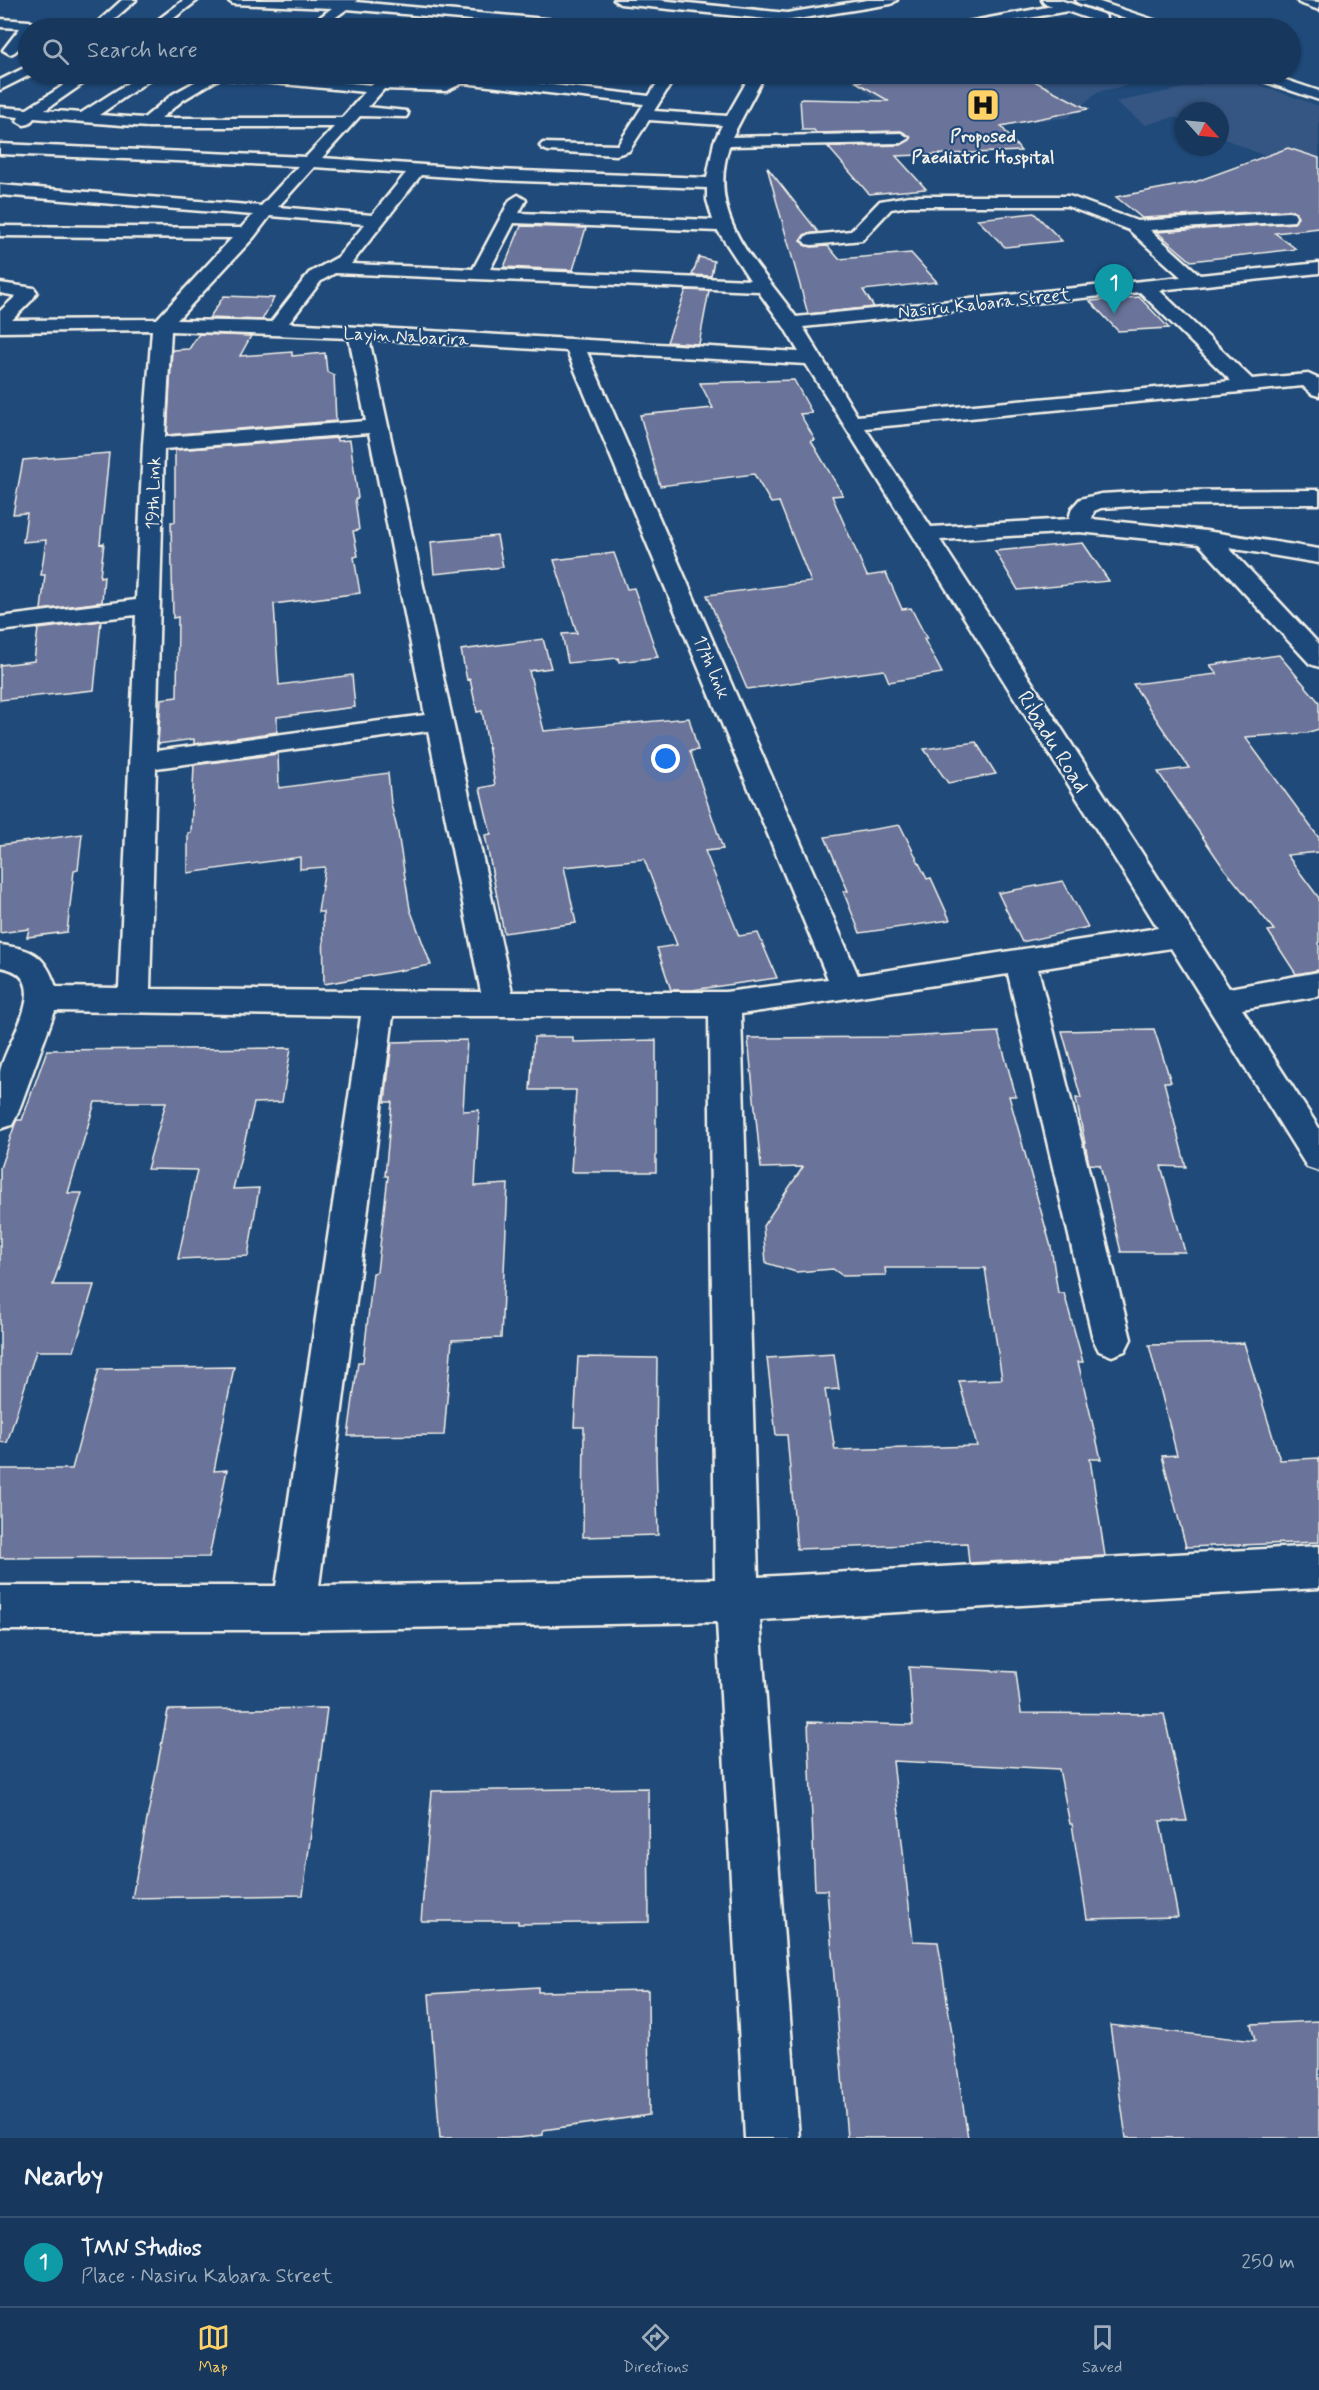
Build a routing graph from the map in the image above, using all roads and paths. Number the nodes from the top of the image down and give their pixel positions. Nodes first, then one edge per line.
1 (130, 0) edge
2 (192, 0) edge
3 (232, 0) edge
4 (242, 0) edge
5 (467, 0) edge
6 (620, 0) edge
7 (791, 0) edge
8 (891, 0) edge
9 (1048, 0) edge
10 (1082, 0) edge
11 (1303, 0) edge
12 (348, 2) edge
13 (290, 3) junction
14 (693, 3) edge
15 (1319, 6) edge
16 (1068, 7) junction
17 (273, 14) dead end
18 (451, 14) junction
19 (109, 18) edge
20 (167, 18) edge
21 (329, 18) edge
22 (447, 18) edge
23 (479, 18) edge
24 (676, 18) dead end
25 (773, 18) edge
26 (785, 18) edge
27 (795, 18) edge
28 (1010, 18) edge
29 (1100, 18) edge
30 (1135, 18) edge
31 (0, 23) edge
32 (18, 24) edge
33 (18, 36) edge
34 (5, 50) edge
35 (18, 76) edge
36 (1301, 76) edge
37 (1319, 82) edge
38 (75, 84) edge
39 (135, 84) edge
40 (199, 84) edge
41 (380, 84) edge
42 (397, 84) edge
43 (451, 84) edge
44 (528, 84) edge
45 (663, 84) edge
46 (752, 84) edge
47 (1285, 84) edge
48 (0, 86) edge
49 (1319, 96) edge
50 (653, 100) junction
51 (169, 104) junction
52 (190, 104) dead end
53 (0, 111) edge
54 (29, 114) junction
55 (401, 114) dead end
56 (646, 115) junction
57 (350, 116) junction
58 (84, 118) junction
59 (731, 121) junction
60 (147, 123) junction
61 (902, 138) dead end
62 (722, 142) junction
63 (548, 146) dead end
64 (0, 147) edge
65 (309, 162) junction
66 (416, 171) junction
67 (530, 177) junction
68 (715, 183) junction
69 (0, 190) edge
70 (268, 211) junction
71 (1288, 216) dead end
72 (508, 218) junction
73 (377, 220) junction
74 (725, 226) junction
75 (1135, 226) junction
76 (0, 231) edge
77 (248, 233) junction
78 (812, 240) dead end
79 (331, 268) junction
80 (1319, 268) edge
81 (479, 274) junction
82 (1196, 281) junction
83 (765, 286) junction
84 (1144, 286) junction
85 (0, 288) edge
86 (0, 321) edge
87 (792, 324) junction
88 (162, 325) junction
89 (0, 326) edge
90 (276, 328) junction
91 (358, 333) junction
92 (575, 346) junction
93 (812, 359) junction
94 (1315, 383) edge
95 (1247, 385) junction
96 (853, 423) junction
97 (377, 426) junction
98 (154, 444) junction
99 (1319, 497) edge
100 (1079, 525) junction
101 (925, 534) junction
102 (1206, 538) junction
103 (1319, 556) edge
104 (148, 606) junction
105 (0, 624) edge
106 (1319, 659) edge
107 (439, 722) junction
108 (143, 761) junction
109 (1177, 936) junction
110 (0, 956) edge
111 (1020, 961) junction
112 (1319, 984) edge
113 (848, 988) junction
114 (44, 999) junction
115 (134, 1000) junction
116 (1220, 1001) junction
117 (379, 1004) junction
118 (499, 1004) junction
119 (725, 1004) junction
120 (0, 1115) edge
121 (1319, 1157) edge
122 (1112, 1339) dead end
123 (1319, 1567) edge
124 (737, 1600) junction
125 (0, 1608) edge
126 (294, 1608) junction
127 (772, 2138) edge

1 - 19 street
2 - 20 street
3 - 4 street
4 - 13 street
5 - 18 street
6 - 14 street
7 - 26 street
8 - 27 street
9 - 16 street
10 - 30 street
11 - 15 street
12 - 13 street
12 - 18 street
12 - 21 street
13 - 17 street
14 - 24 street
14 - 25 street
16 - 28 street
16 - 29 street
18 - 22 street
18 - 23 street
31 - 32 street
33 - 34 street
35 - 48 street
36 - 37 street
38 - 54 street
39 - 58 street
40 - 51 street
41 - 57 street
42 - 43 street
44 - 50 street
45 - 50 street
46 - 59 street, Ribadu Road
47 - 49 street
50 - 56 street
51 - 52 street
51 - 60 street
53 - 54 street
54 - 58 street
54 - 64 street
55 - 57 street
56 - 59 street
56 - 63 street
57 - 60 street
57 - 65 street
58 - 60 street
59 - 62 street, Ribadu Road
61 - 62 street
62 - 68 street, Ribadu Road
64 - 65 street
65 - 66 street
65 - 70 street
66 - 67 street
66 - 73 street
67 - 68 street
67 - 72 street
68 - 74 street, Ribadu Road
69 - 70 street
70 - 73 street
70 - 77 street
71 - 75 street
72 - 74 street
72 - 81 street
73 - 79 street
74 - 83 street, Ribadu Road
75 - 78 street
75 - 82 street
76 - 77 street
77 - 88 street
79 - 81 street
79 - 90 street
80 - 82 street, Nasiru Kabara Street
81 - 83 street
82 - 84 street, Nasiru Kabara Street
83 - 87 street, Ribadu Road
84 - 87 street, Nasiru Kabara Street
84 - 95 street
85 - 86 street
87 - 93 street, Ribadu Road
88 - 89 street, Layin Nabarira
88 - 90 street, Layin Nabarira
88 - 98 street, 19th Link
90 - 91 street, Layin Nabarira
91 - 92 street, Layin Nabarira
91 - 97 street
92 - 93 street, Layin Nabarira
92 - 113 street, 17th link
93 - 96 street, Ribadu Road
94 - 95 street
95 - 96 street
96 - 101 street, Ribadu Road
97 - 98 street
97 - 107 street
98 - 104 street, 19th Link
99 - 100 street
100 - 101 street
100 - 102 street
101 - 109 street, Ribadu Road
102 - 103 street
102 - 106 street
104 - 105 street
104 - 108 street, 19th Link
107 - 108 street
107 - 118 street
108 - 115 street, 19th Link
109 - 111 street
109 - 116 street, Ribadu Road
110 - 114 street
111 - 113 street
111 - 122 street
112 - 116 street
113 - 119 street
114 - 115 street
114 - 120 street
115 - 117 street
116 - 121 street, Ribadu Road
117 - 118 street
117 - 126 street
118 - 119 street
119 - 124 street
123 - 124 street
124 - 126 street
124 - 127 street
125 - 126 street

